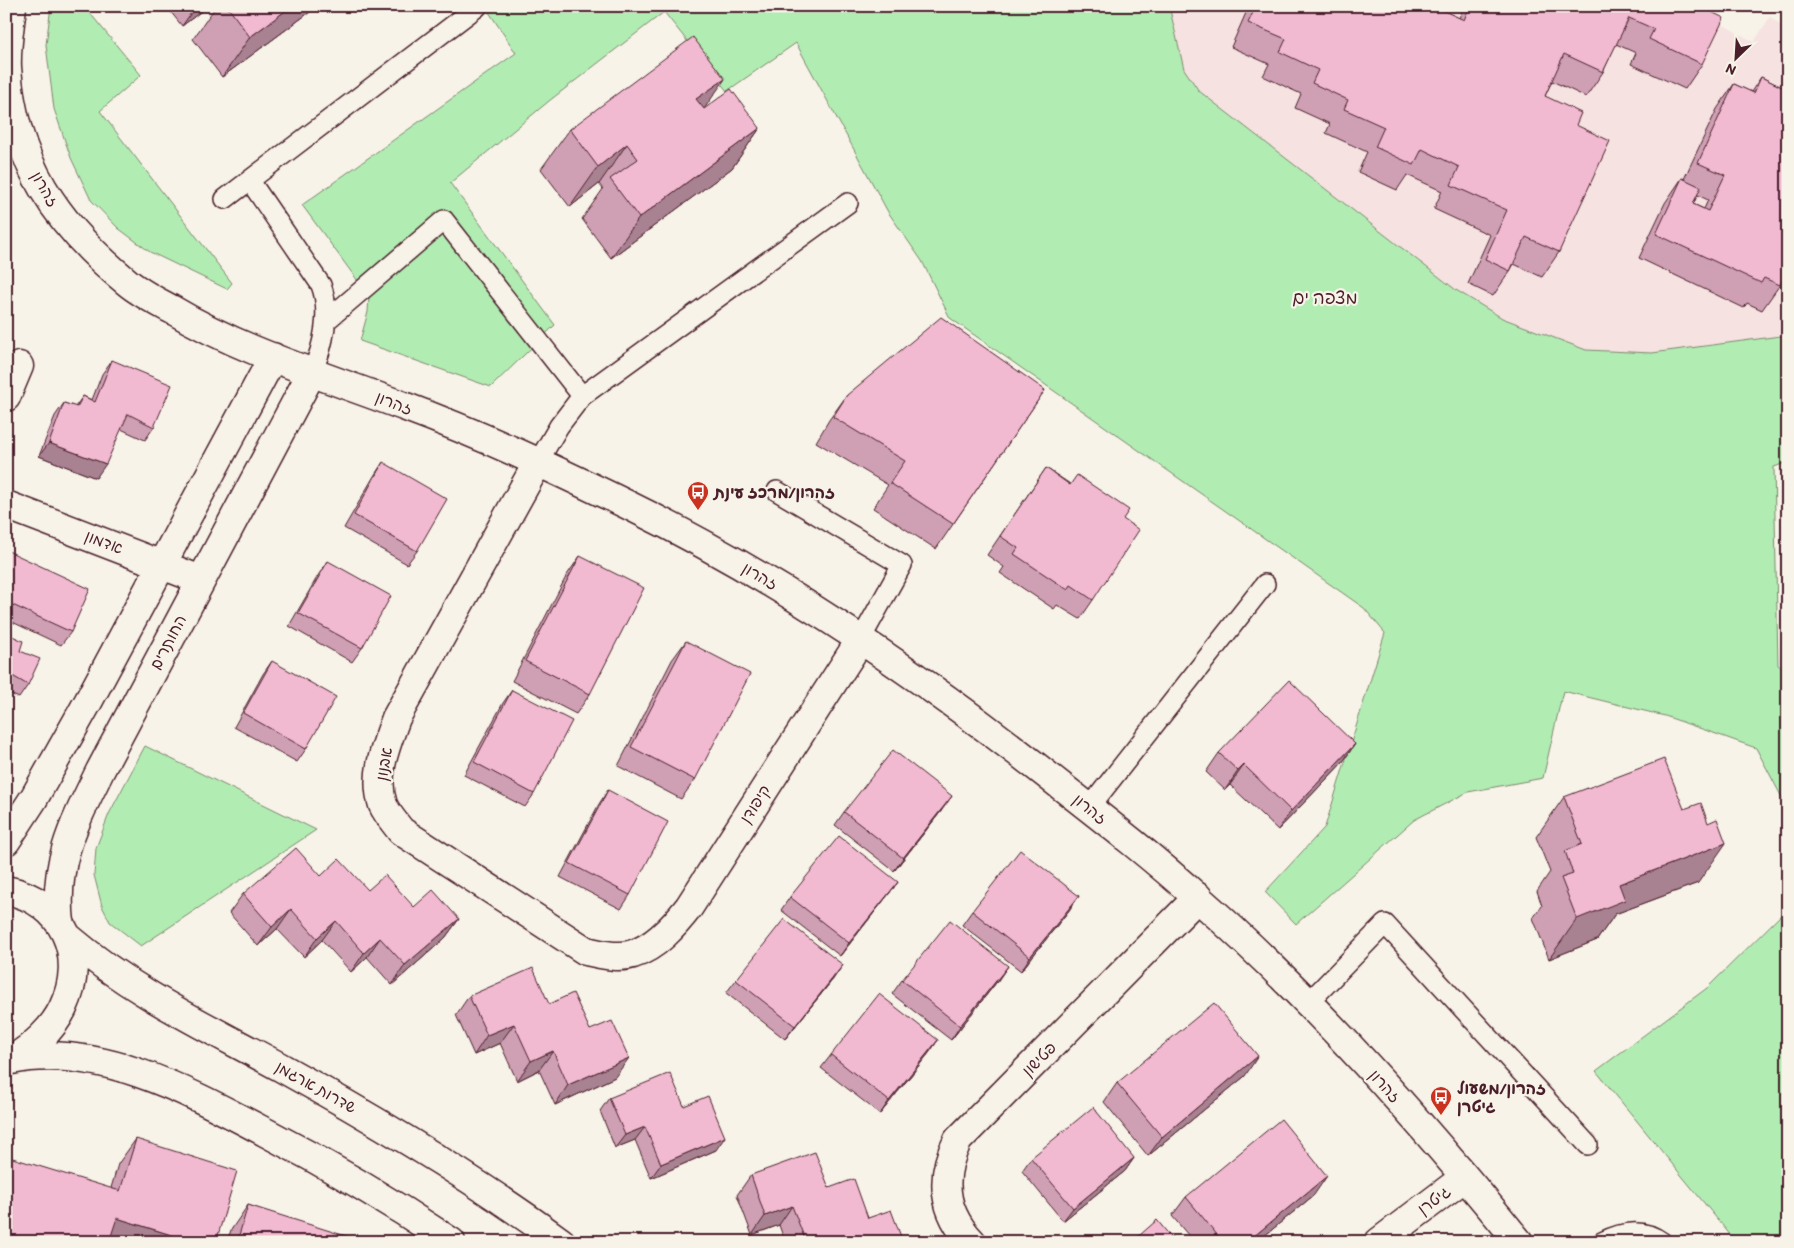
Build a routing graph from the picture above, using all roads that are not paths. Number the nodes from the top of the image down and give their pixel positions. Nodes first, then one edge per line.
1 (12, 6) edge
2 (477, 7) edge
3 (250, 181) junction
4 (225, 199) dead end
5 (848, 203) dead end
6 (326, 321) junction
7 (273, 357) junction
8 (19, 366) dead end
9 (312, 372) junction
10 (6, 396) edge
11 (582, 396) junction
12 (538, 462) junction
13 (778, 491) dead end
14 (6, 505) edge
15 (161, 565) junction
16 (201, 580) junction
17 (1265, 584) dead end
18 (861, 639) junction
19 (1089, 808) junction
20 (6, 841) edge
21 (6, 890) edge
22 (1198, 897) junction
23 (64, 930) junction
24 (632, 954) joint
25 (1308, 1003) junction
26 (9, 1061) edge
27 (1588, 1145) dead end
28 (1465, 1177) junction
29 (451, 1242) edge
30 (561, 1242) edge
31 (972, 1242) edge
32 (1379, 1242) edge
33 (1519, 1242) edge
34 (1602, 1242) edge
35 (1662, 1242) edge

1 - 7 street, זהרון
2 - 3 lane
3 - 4 lane
3 - 6 lane
5 - 11 lane
6 - 9 lane
6 - 11 lane
7 - 9 street, זהרון
7 - 15 street
8 - 10 street
9 - 12 street, זהרון
9 - 16 street, החותרים
11 - 12 lane
12 - 18 street, זהרון
12 - 24 street, אבנון
13 - 18 lane
14 - 15 street, אדמון
15 - 16 street, אדמון
15 - 20 street
16 - 23 street, החותרים
17 - 19 lane
18 - 19 street, זהרון
18 - 24 street, קיפודן
19 - 22 street, זהרון
21 - 23 street, שדרות ארגמן
22 - 25 street, זהרון
22 - 31 street, פטישון
23 - 26 street, החותרים
23 - 30 street, שדרות ארגמן
25 - 27 lane
25 - 28 street, זהרון
26 - 29 street
28 - 32 street, גיטרן
28 - 33 street, זהרון
34 - 35 lane

